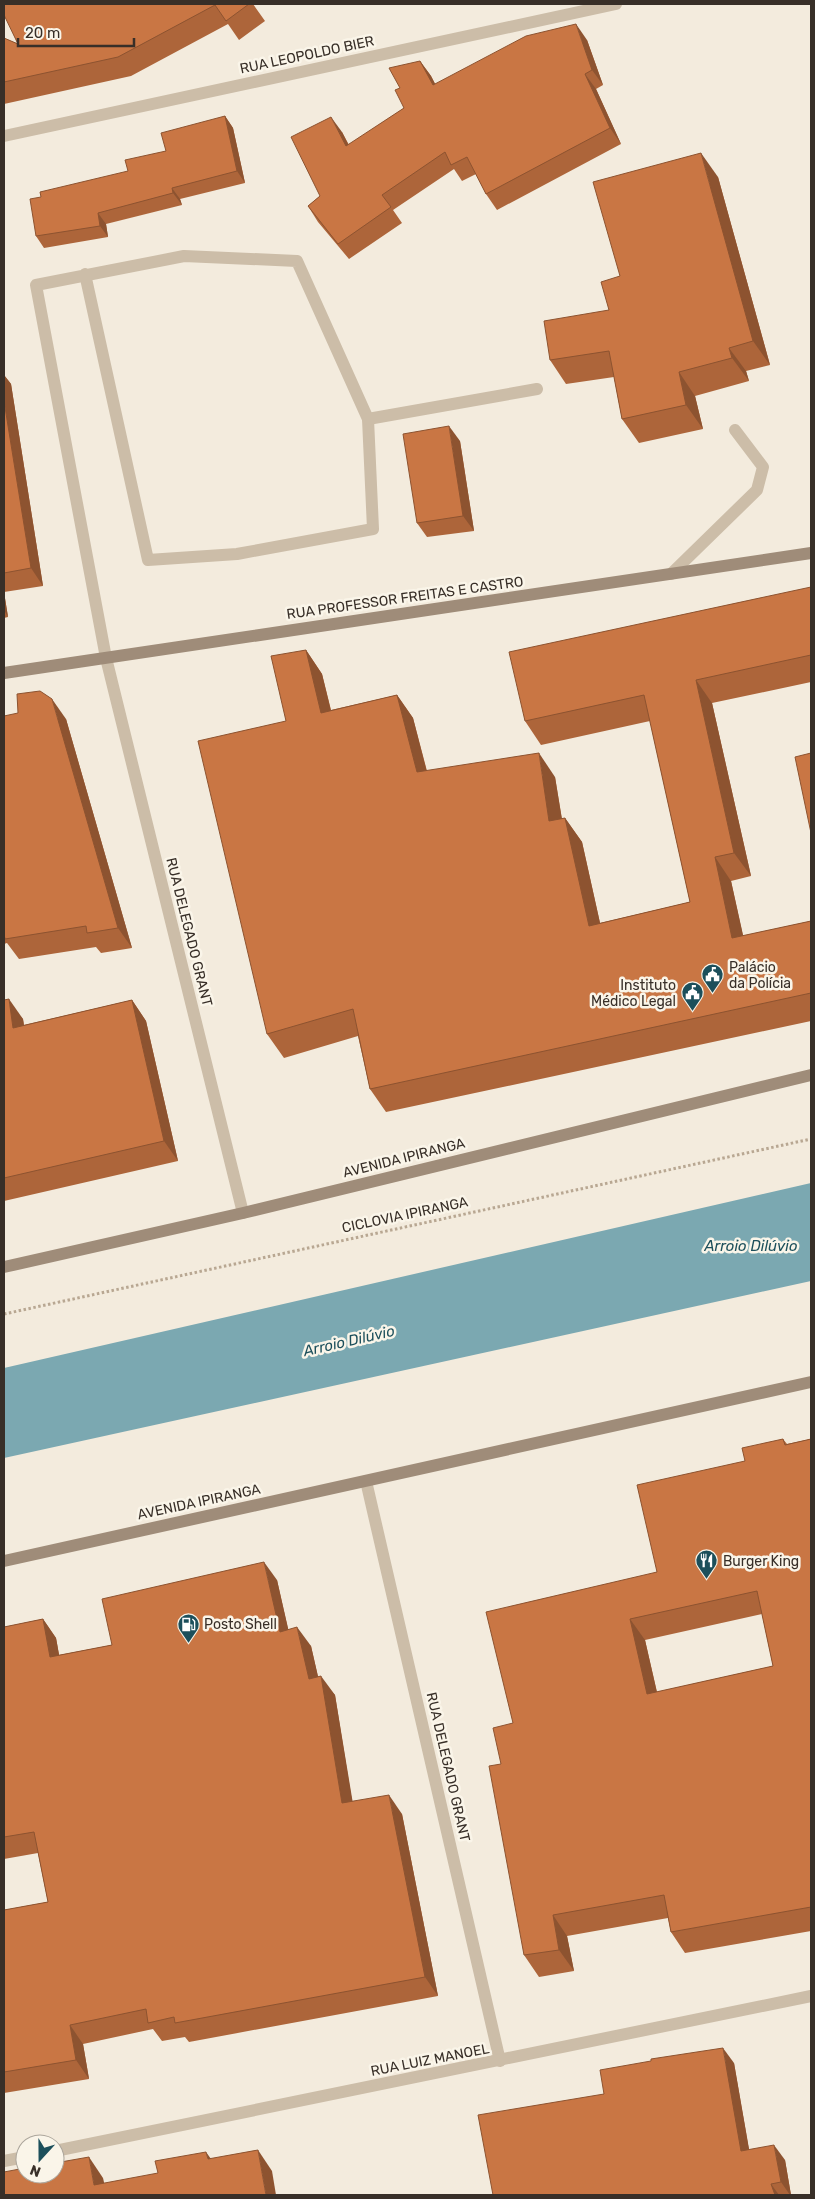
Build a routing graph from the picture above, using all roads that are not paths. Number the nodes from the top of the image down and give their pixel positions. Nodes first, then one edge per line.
1 (616, 4) edge
2 (4, 136) edge
3 (85, 274) junction
4 (537, 389) dead end
5 (368, 419) junction
6 (735, 430) dead end
7 (811, 553) edge
8 (672, 574) junction
9 (106, 658) junction
10 (4, 673) edge
11 (811, 1075) edge
12 (243, 1212) junction
13 (4, 1267) edge
14 (811, 1382) edge
15 (366, 1480) junction
16 (4, 1561) edge
17 (811, 1996) edge
18 (500, 2061) junction
19 (65, 2149) edge

1 - 2 street, RUA LEOPOLDO BIER
3 - 5 street
3 - 5 street
3 - 9 street, RUA DELEGADO GRANT
4 - 5 street
6 - 8 street
7 - 8 main road, RUA PROFESSOR FREITAS E CASTRO
8 - 9 main road, RUA PROFESSOR FREITAS E CASTRO
9 - 10 main road, RUA PROFESSOR FREITAS E CASTRO
9 - 12 street, RUA DELEGADO GRANT
11 - 12 main road, AVENIDA IPIRANGA
12 - 13 main road, AVENIDA IPIRANGA
14 - 15 main road, AVENIDA IPIRANGA
15 - 16 main road, AVENIDA IPIRANGA
15 - 18 street, RUA DELEGADO GRANT
17 - 18 street, RUA LUIZ MANOEL
18 - 19 street, RUA LUIZ MANOEL

